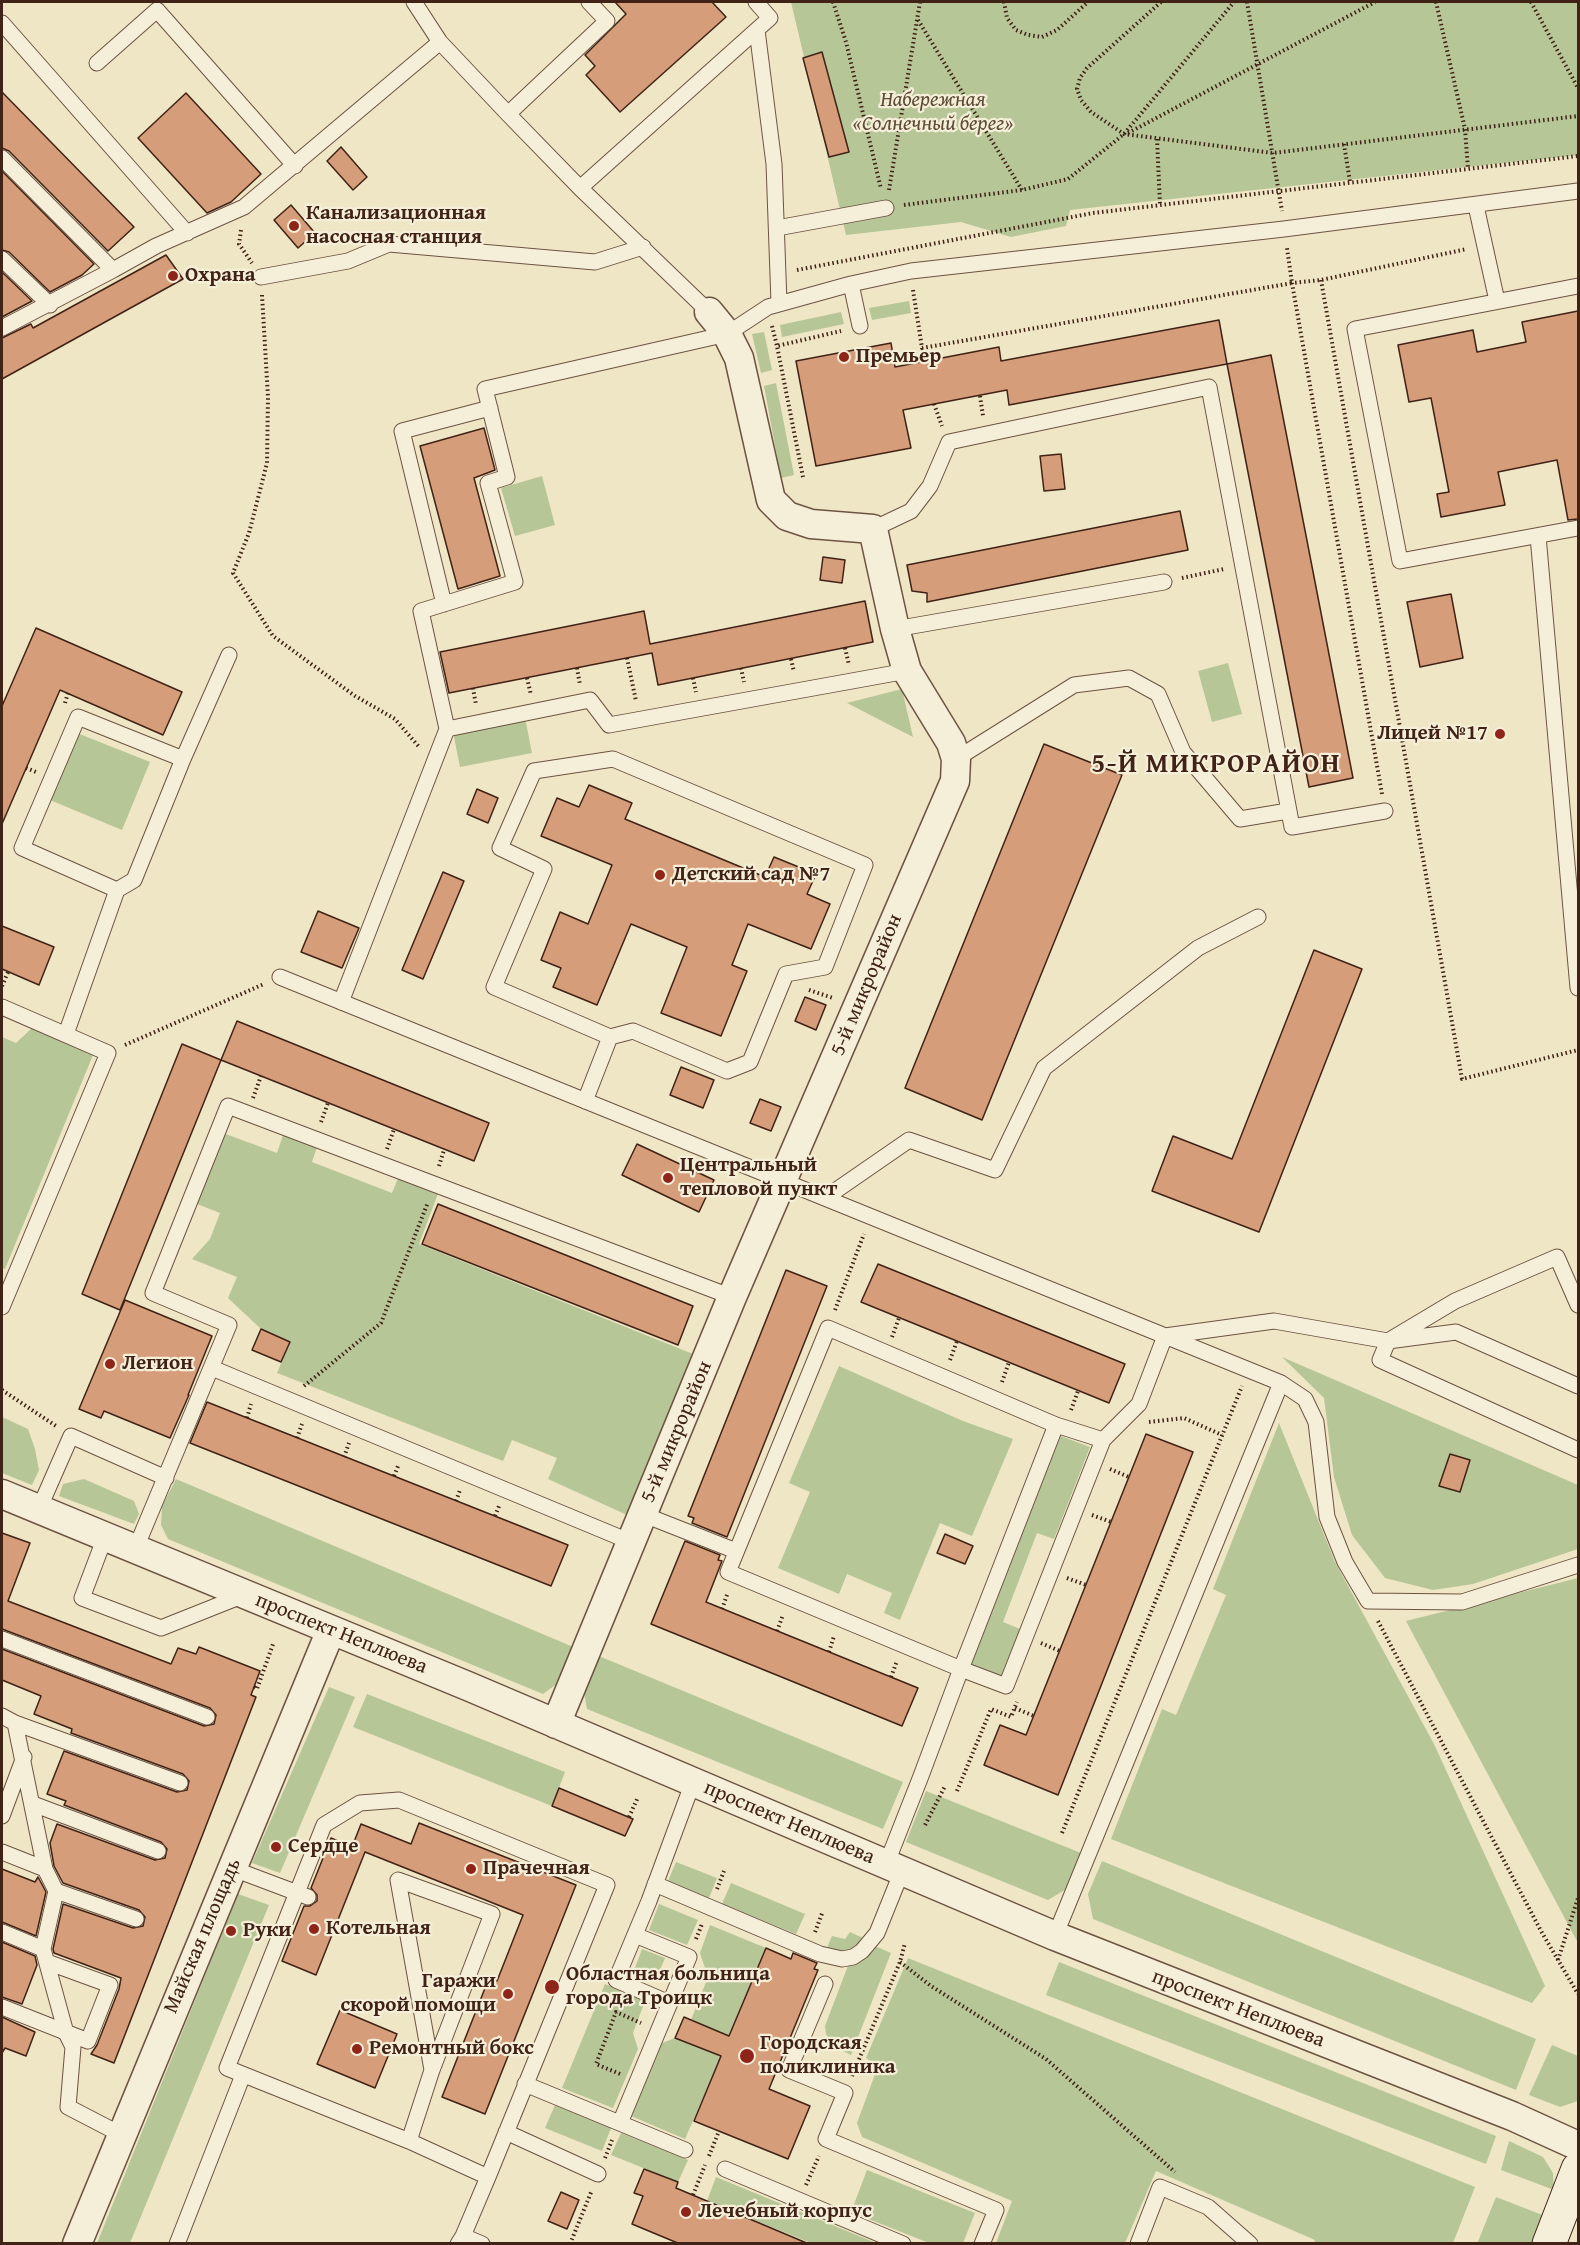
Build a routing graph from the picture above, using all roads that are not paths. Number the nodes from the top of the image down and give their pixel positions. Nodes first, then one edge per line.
1 (414, 2) edge
2 (589, 2) edge
3 (756, 2) edge
4 (2, 23) edge
5 (757, 30) junction
6 (440, 42) junction
7 (97, 63) dead end
8 (508, 114) junction
9 (2, 158) edge
10 (295, 166) junction
11 (580, 188) junction
12 (1578, 191) edge
13 (1476, 206) junction
14 (886, 208) road end
15 (777, 228) junction
16 (187, 233) junction
17 (643, 247) junction
18 (2, 259) edge
19 (113, 270) junction
20 (261, 277) road end
21 (851, 284) junction
22 (1578, 286) edge
23 (1497, 301) junction
24 (779, 303) junction
25 (50, 305) junction
26 (709, 312) joint
27 (860, 326) road end
28 (2, 328) edge
29 (727, 334) junction
30 (490, 408) junction
31 (1578, 528) edge
32 (873, 529) junction
33 (1538, 536) junction
34 (1164, 582) road end
35 (444, 604) junction
36 (895, 629) junction
37 (229, 655) dead end
38 (907, 671) junction
39 (447, 729) junction
40 (183, 759) junction
41 (957, 759) junction
42 (1288, 811) junction
43 (1386, 811) road end
44 (117, 890) junction
45 (1258, 917) dead end
46 (280, 977) road end
47 (1578, 988) edge
48 (341, 1002) junction
49 (2, 1007) edge
50 (66, 1034) junction
51 (610, 1037) junction
52 (585, 1101) junction
53 (784, 1181) junction
54 (825, 1198) junction
55 (6, 1283) edge
56 (732, 1298) junction
57 (1578, 1305) edge
58 (2, 1307) edge
59 (1166, 1336) junction
60 (1388, 1341) junction
61 (212, 1368) junction
62 (1281, 1383) junction
63 (1578, 1386) edge
64 (1056, 1425) junction
65 (1103, 1440) junction
66 (1578, 1450) edge
67 (166, 1478) junction
68 (2, 1494) edge
69 (39, 1509) junction
70 (642, 1514) junction
71 (105, 1537) junction
72 (631, 1542) junction
73 (135, 1550) junction
74 (736, 1551) junction
75 (1578, 1565) edge
76 (244, 1595) junction
77 (331, 1630) junction
78 (2, 1639) edge
79 (961, 1669) junction
80 (207, 1717) dead end
81 (8, 1719) edge
82 (556, 1724) junction
83 (24, 1757) junction
84 (693, 1782) junction
85 (180, 1783) dead end
86 (33, 1804) junction
87 (2, 1816) edge
88 (158, 1851) dead end
89 (2, 1852) edge
90 (231, 1868) junction
91 (894, 1868) junction
92 (45, 1869) junction
93 (655, 1884) junction
94 (56, 1891) junction
95 (302, 1894) junction
96 (136, 1919) dead end
97 (2, 1932) edge
98 (635, 1935) junction
99 (1055, 1936) junction
100 (45, 1955) junction
101 (825, 1984) dead end
102 (669, 2003) junction
103 (2, 2007) edge
104 (66, 2033) junction
105 (432, 2070) junction
106 (243, 2075) junction
107 (525, 2084) junction
108 (620, 2123) junction
109 (506, 2132) junction
110 (120, 2134) junction
111 (409, 2141) junction
112 (1578, 2146) edge
113 (685, 2150) dead end
114 (725, 2169) dead end
115 (1578, 2169) edge
116 (598, 2174) dead end
117 (488, 2177) junction
118 (460, 2240) edge
119 (77, 2244) edge
120 (177, 2244) edge
121 (482, 2244) edge
122 (903, 2244) edge
123 (982, 2244) edge
124 (1138, 2244) edge
125 (1250, 2244) edge
126 (1549, 2244) edge

1 - 6 lane
2 - 8 lane
3 - 5 lane
4 - 16 lane
5 - 11 lane
5 - 15 lane
6 - 8 lane
6 - 10 lane
7 - 10 lane
8 - 11 lane
9 - 19 lane
10 - 16 lane
11 - 17 lane
12 - 13 lane
13 - 21 lane
13 - 23 lane
14 - 15 lane
15 - 24 lane
16 - 19 lane
17 - 20 lane
17 - 26 lane
18 - 25 lane
19 - 25 lane
21 - 24 lane
21 - 27 lane
22 - 23 lane
23 - 33 lane
24 - 29 lane
25 - 28 lane
26 - 29 street
29 - 30 lane
29 - 32 street
30 - 35 lane
30 - 35 lane
31 - 33 lane
32 - 36 street
32 - 42 lane
33 - 47 lane
34 - 36 lane
35 - 39 lane
36 - 38 street
37 - 40 lane
38 - 39 lane
38 - 41 street
39 - 48 lane
40 - 44 lane
40 - 44 lane
41 - 42 lane
41 - 53 street, 5-й микрорайон
42 - 43 lane
44 - 50 lane
45 - 54 lane
46 - 48 lane
48 - 52 lane
49 - 50 lane
50 - 55 lane
51 - 51 lane
51 - 52 lane
52 - 53 lane
53 - 54 lane
53 - 56 street, 5-й микрорайон
54 - 59 lane
55 - 58 lane
56 - 61 lane
56 - 70 street, 5-й микрорайон
57 - 60 lane
59 - 60 lane
59 - 62 lane
59 - 65 lane
60 - 63 lane
60 - 66 lane
61 - 67 lane
61 - 72 lane
62 - 75 lane
62 - 99 lane
64 - 65 lane
64 - 74 lane
64 - 79 lane
65 - 79 lane
67 - 69 lane
67 - 73 lane
68 - 69 street, проспект Неплюева
69 - 71 street, проспект Неплюева
70 - 72 street, 5-й микрорайон
70 - 74 lane
71 - 73 street, проспект Неплюева
71 - 76 lane
72 - 82 street, 5-й микрорайон
73 - 76 street, проспект Неплюева
74 - 79 lane
76 - 77 street, проспект Неплюева
77 - 82 street, проспект Неплюева
77 - 90 street, Майская площадь
78 - 80 lane
79 - 91 lane
81 - 83 lane
81 - 85 lane
82 - 84 street, проспект Неплюева
83 - 86 lane
83 - 87 lane
84 - 91 street, проспект Неплюева
84 - 93 lane
86 - 88 lane
86 - 92 lane
89 - 92 lane
90 - 95 lane
90 - 110 street, Майская площадь
91 - 93 lane
91 - 99 street, проспект Неплюева
92 - 94 lane
93 - 98 lane
94 - 96 lane
94 - 100 lane
95 - 106 lane
95 - 107 lane
97 - 100 lane
98 - 102 lane
98 - 102 lane
99 - 112 street, проспект Неплюева
100 - 104 lane
100 - 104 lane
101 - 123 lane
102 - 108 lane
103 - 104 lane
104 - 110 lane
105 - 105 lane
105 - 111 lane
106 - 111 lane
106 - 120 lane
107 - 108 lane
107 - 109 lane
108 - 113 lane
109 - 116 lane
109 - 117 lane
110 - 119 street, Майская площадь
111 - 117 lane
114 - 122 lane
115 - 126 street
117 - 118 lane
118 - 121 lane
124 - 125 lane

